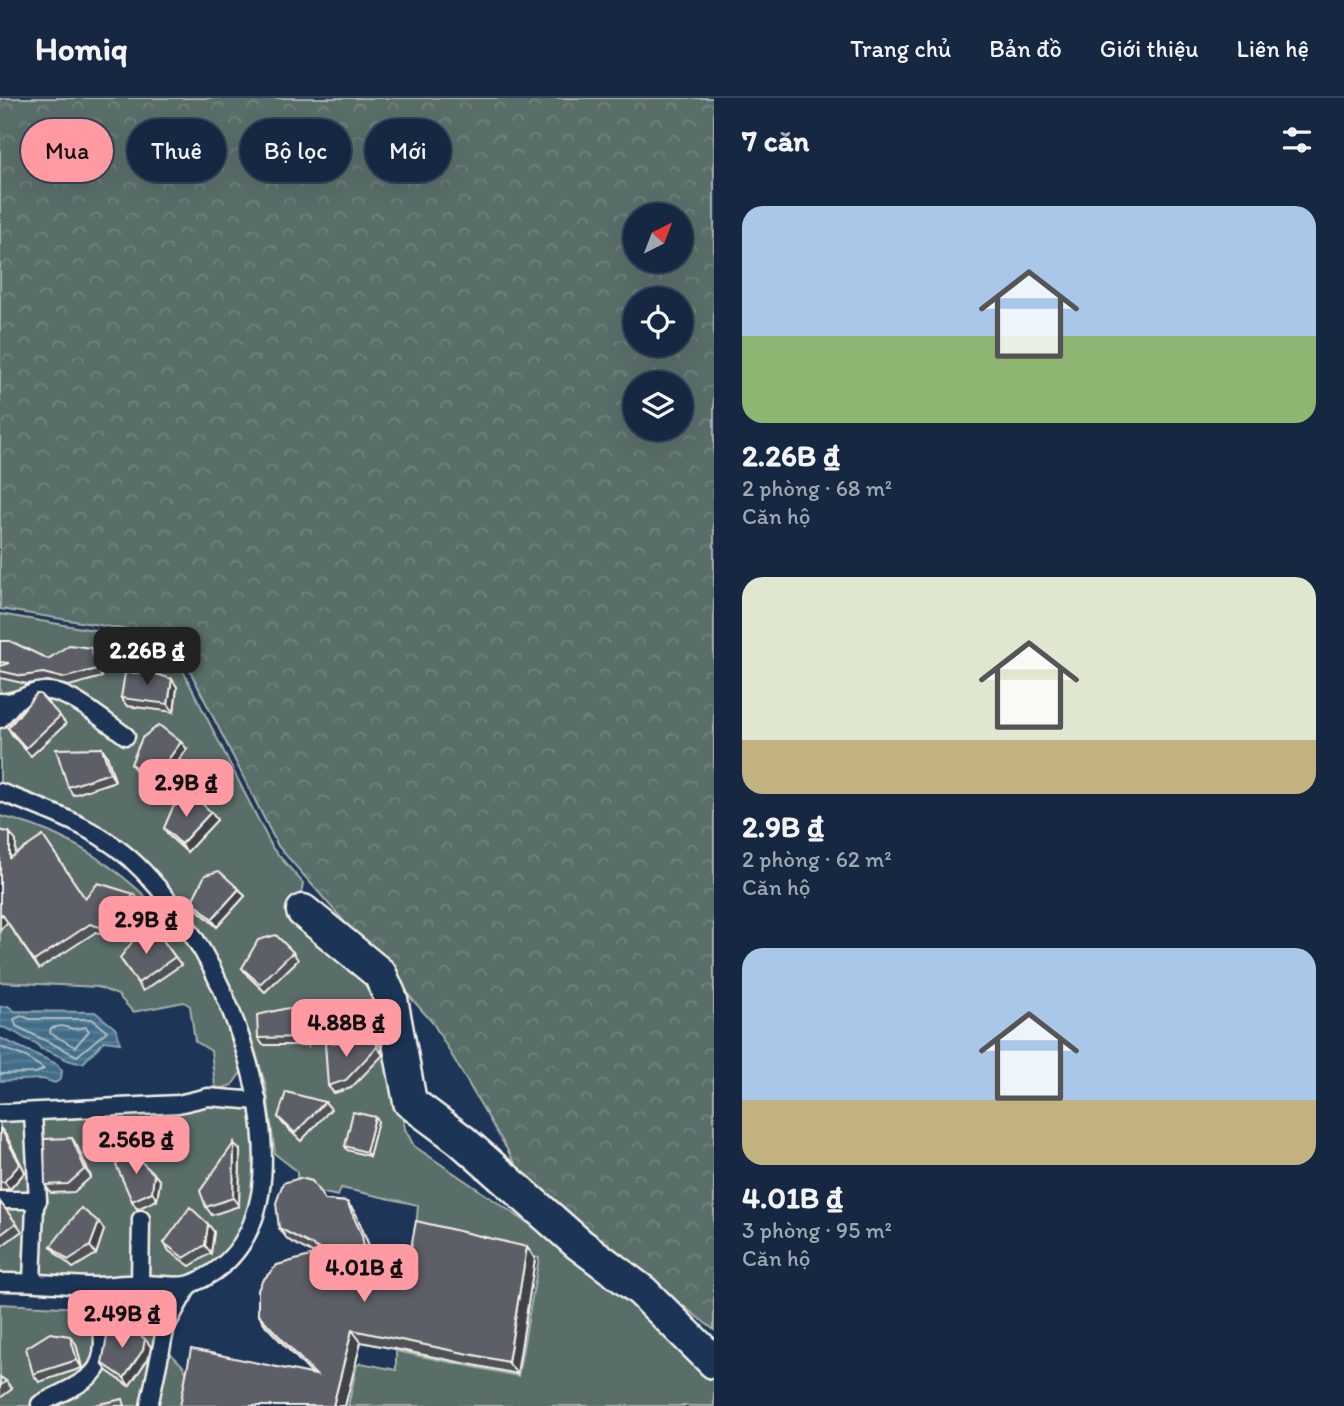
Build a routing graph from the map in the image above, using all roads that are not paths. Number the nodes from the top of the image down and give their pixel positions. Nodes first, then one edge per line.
1 (7, 702) edge
2 (0, 719) edge
3 (126, 736) dead end
4 (0, 792) edge
5 (303, 911) dead end
6 (258, 1101) junction
7 (0, 1113) edge
8 (33, 1114) dead end
9 (0, 1200) edge
10 (38, 1200) junction
11 (141, 1219) dead end
12 (32, 1281) junction
13 (0, 1282) edge
14 (139, 1284) junction
15 (188, 1285) junction
16 (91, 1286) junction
17 (714, 1362) edge
18 (40, 1404) dead end
19 (149, 1406) edge

1 - 2 lane
1 - 3 lane
4 - 6 lane
5 - 17 street
6 - 7 lane
6 - 15 lane
8 - 10 lane
9 - 10 lane
10 - 12 lane
11 - 14 lane
12 - 13 lane
12 - 16 lane
14 - 15 lane
14 - 16 lane
15 - 19 lane
16 - 18 lane

